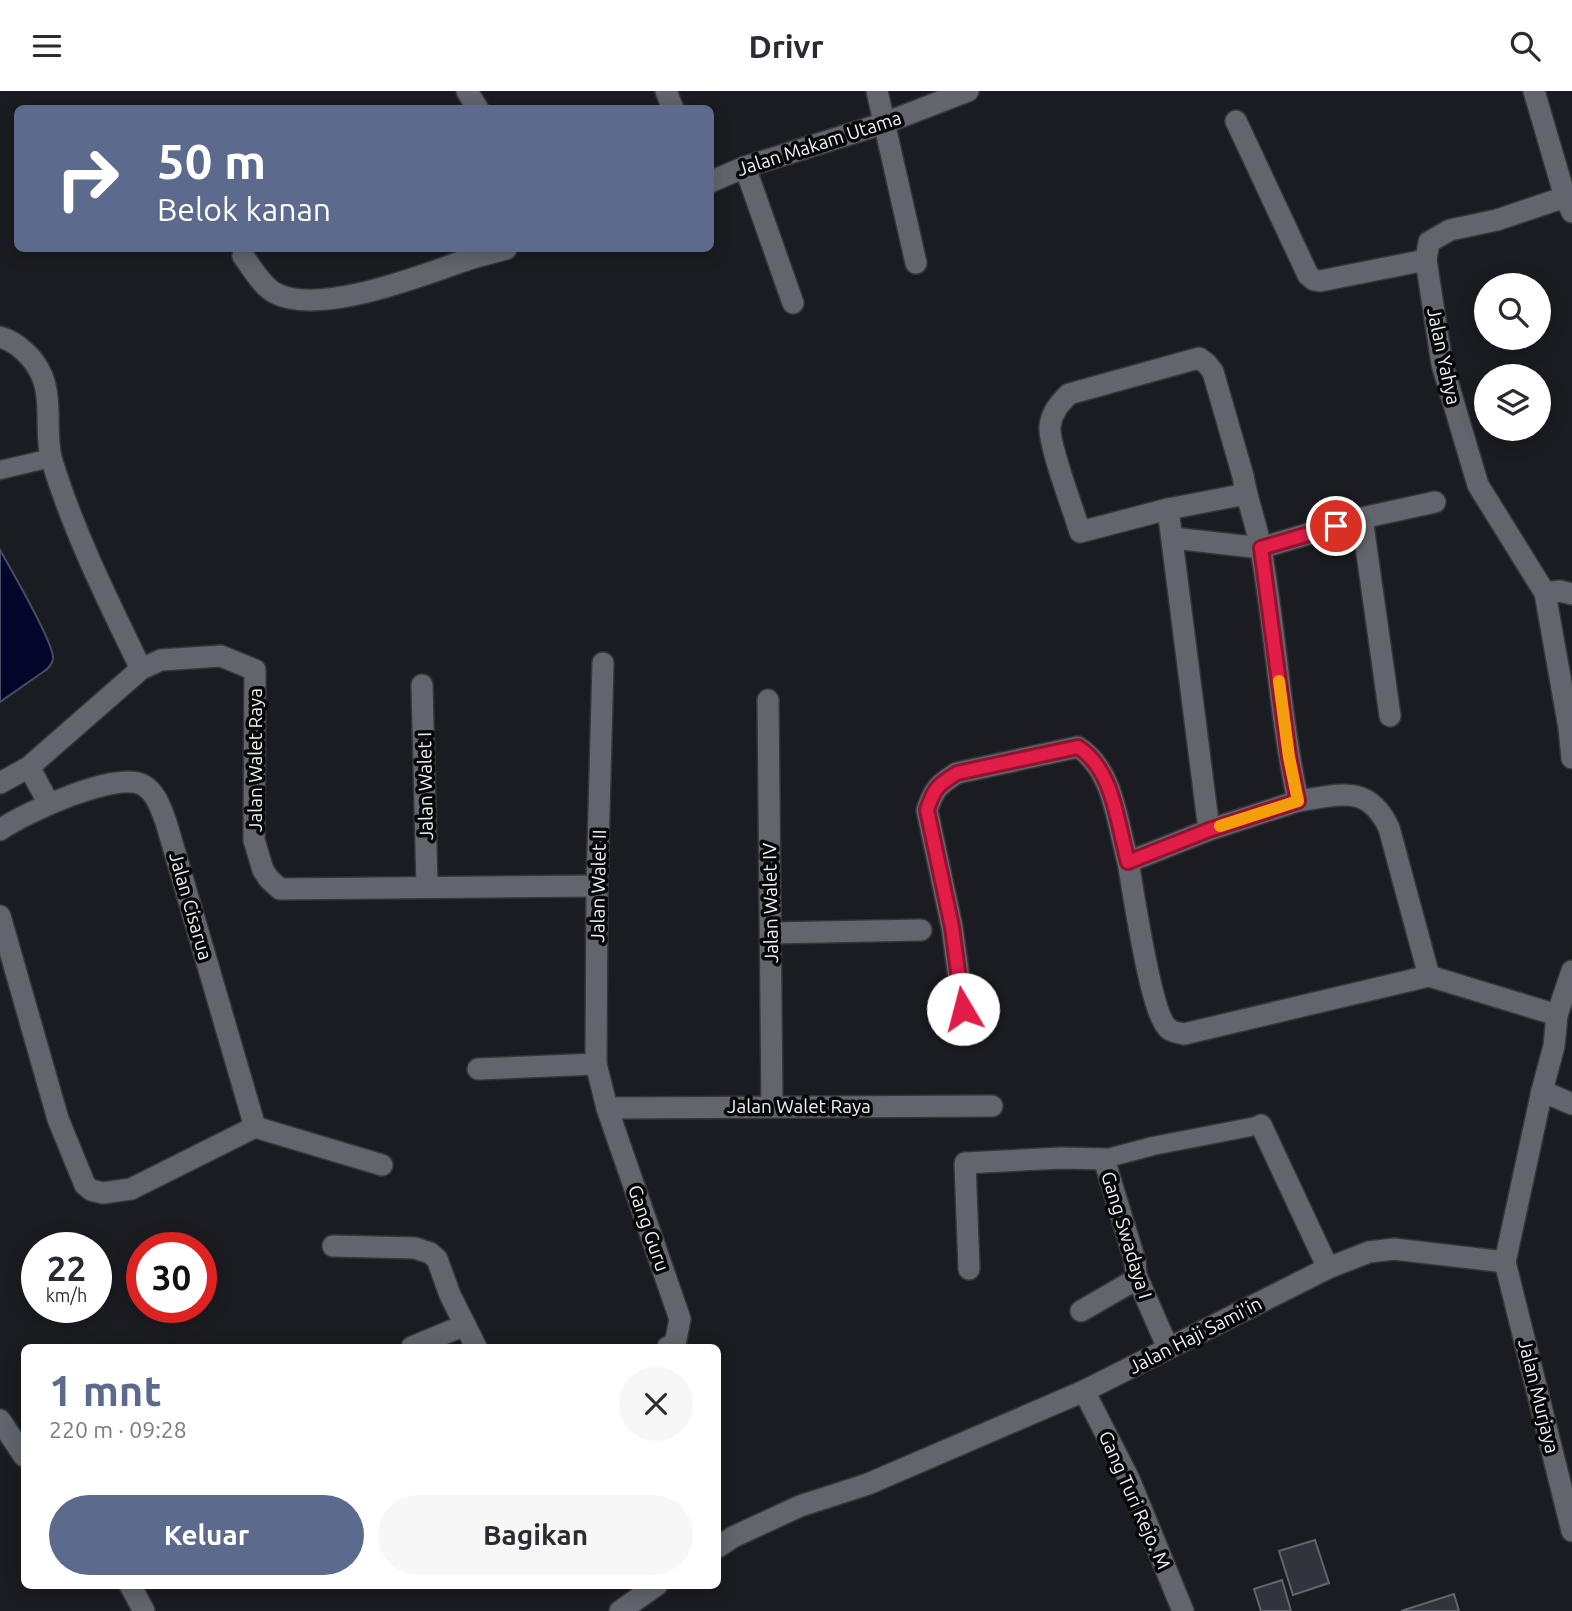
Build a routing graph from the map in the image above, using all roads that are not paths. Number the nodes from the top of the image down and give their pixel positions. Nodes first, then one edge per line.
1 (877, 91) edge
2 (968, 91) edge
3 (1535, 91) edge
4 (1236, 121) dead end
5 (885, 123) junction
6 (745, 167) junction
7 (714, 180) edge
8 (1568, 205) edge
9 (469, 253) edge
10 (243, 256) dead end
11 (1426, 260) junction
12 (916, 263) dead end
13 (793, 303) dead end
14 (0, 337) edge
15 (51, 458) junction
16 (0, 470) edge
17 (1246, 494) junction
18 (1435, 502) dead end
19 (1168, 509) junction
20 (1362, 518) junction
21 (1173, 538) junction
22 (1261, 548) junction
23 (1545, 593) junction
24 (1572, 594) edge
25 (603, 663) dead end
26 (141, 669) junction
27 (422, 685) dead end
28 (768, 700) dead end
29 (1390, 716) dead end
30 (1571, 728) edge
31 (1572, 758) edge
32 (29, 767) junction
33 (0, 783) edge
34 (1298, 801) junction
35 (49, 804) junction
36 (0, 829) edge
37 (1209, 830) junction
38 (1128, 862) junction
39 (597, 886) junction
40 (427, 887) junction
41 (0, 916) edge
42 (920, 930) dead end
43 (771, 933) junction
44 (1572, 971) edge
45 (1429, 976) junction
46 (963, 1009) dead end
47 (1557, 1015) junction
48 (596, 1064) junction
49 (478, 1069) dead end
50 (1544, 1082) junction
51 (1572, 1104) edge
52 (772, 1105) junction
53 (992, 1106) dead end
54 (607, 1108) junction
55 (1261, 1125) joint
56 (255, 1127) junction
57 (1104, 1159) junction
58 (382, 1165) dead end
59 (333, 1246) dead end
60 (1506, 1262) junction
61 (1328, 1268) junction
62 (969, 1269) dead end
63 (1136, 1275) junction
64 (1081, 1311) dead end
65 (465, 1325) junction
66 (419, 1344) edge
67 (474, 1344) edge
68 (674, 1344) edge
69 (1168, 1349) junction
70 (1084, 1391) junction
71 (0, 1420) edge
72 (21, 1452) edge
73 (1572, 1531) edge
74 (721, 1545) edge
75 (132, 1589) edge
76 (648, 1589) edge
77 (624, 1599) edge
78 (142, 1610) edge
79 (1183, 1611) edge

1 - 5 street
2 - 5 street, Jalan Makam Utama
3 - 8 street
4 - 11 street
5 - 6 street, Jalan Makam Utama
5 - 12 street
6 - 7 street, Jalan Makam Utama
6 - 13 street
8 - 11 street
9 - 10 street
11 - 23 street, Jalan Yahya
14 - 15 street
15 - 16 lane
15 - 26 street
17 - 19 street
17 - 19 street
17 - 22 street
18 - 20 street
19 - 21 street
20 - 22 street
20 - 29 street
21 - 22 street
21 - 37 street
22 - 34 street
23 - 24 street
23 - 30 street, Jalan Yahya
25 - 39 street, Jalan Walet II
26 - 32 street, Jalan Walet Raya
26 - 40 street, Jalan Walet Raya
27 - 40 street, Jalan Walet I
28 - 43 street, Jalan Walet IV
30 - 31 street, Jalan Yahya
32 - 33 street, Jalan Walet Raya
32 - 35 street
34 - 37 street
34 - 45 street
35 - 36 street, Jalan Cisarua
35 - 56 street, Jalan Cisarua
37 - 38 street
38 - 45 street
38 - 46 street
39 - 40 street, Jalan Walet Raya
39 - 48 street, Jalan Walet II
41 - 56 street
42 - 43 street
43 - 52 street, Jalan Walet IV
44 - 47 street
45 - 47 street
47 - 50 street
48 - 49 street
48 - 54 street, Jalan Walet II
50 - 51 street
50 - 60 street
52 - 53 street, Jalan Walet Raya
52 - 54 street, Jalan Walet Raya
54 - 68 street, Gang Guru
55 - 57 lane
55 - 61 street
56 - 58 street
57 - 62 street
57 - 63 street, Gang Swadaya I
59 - 65 street
60 - 61 street, Jalan Haji Sami'in
60 - 73 street, Jalan Murjaya
61 - 69 street, Jalan Haji Sami'in
63 - 64 street
63 - 69 street, Gang Swadaya I
65 - 66 street
65 - 67 street
69 - 70 street, Jalan Haji Sami'in
70 - 74 street, Jalan Haji Sami'in
70 - 79 street, Gang Turi Rejo. M
71 - 72 street
75 - 78 street
76 - 77 street

